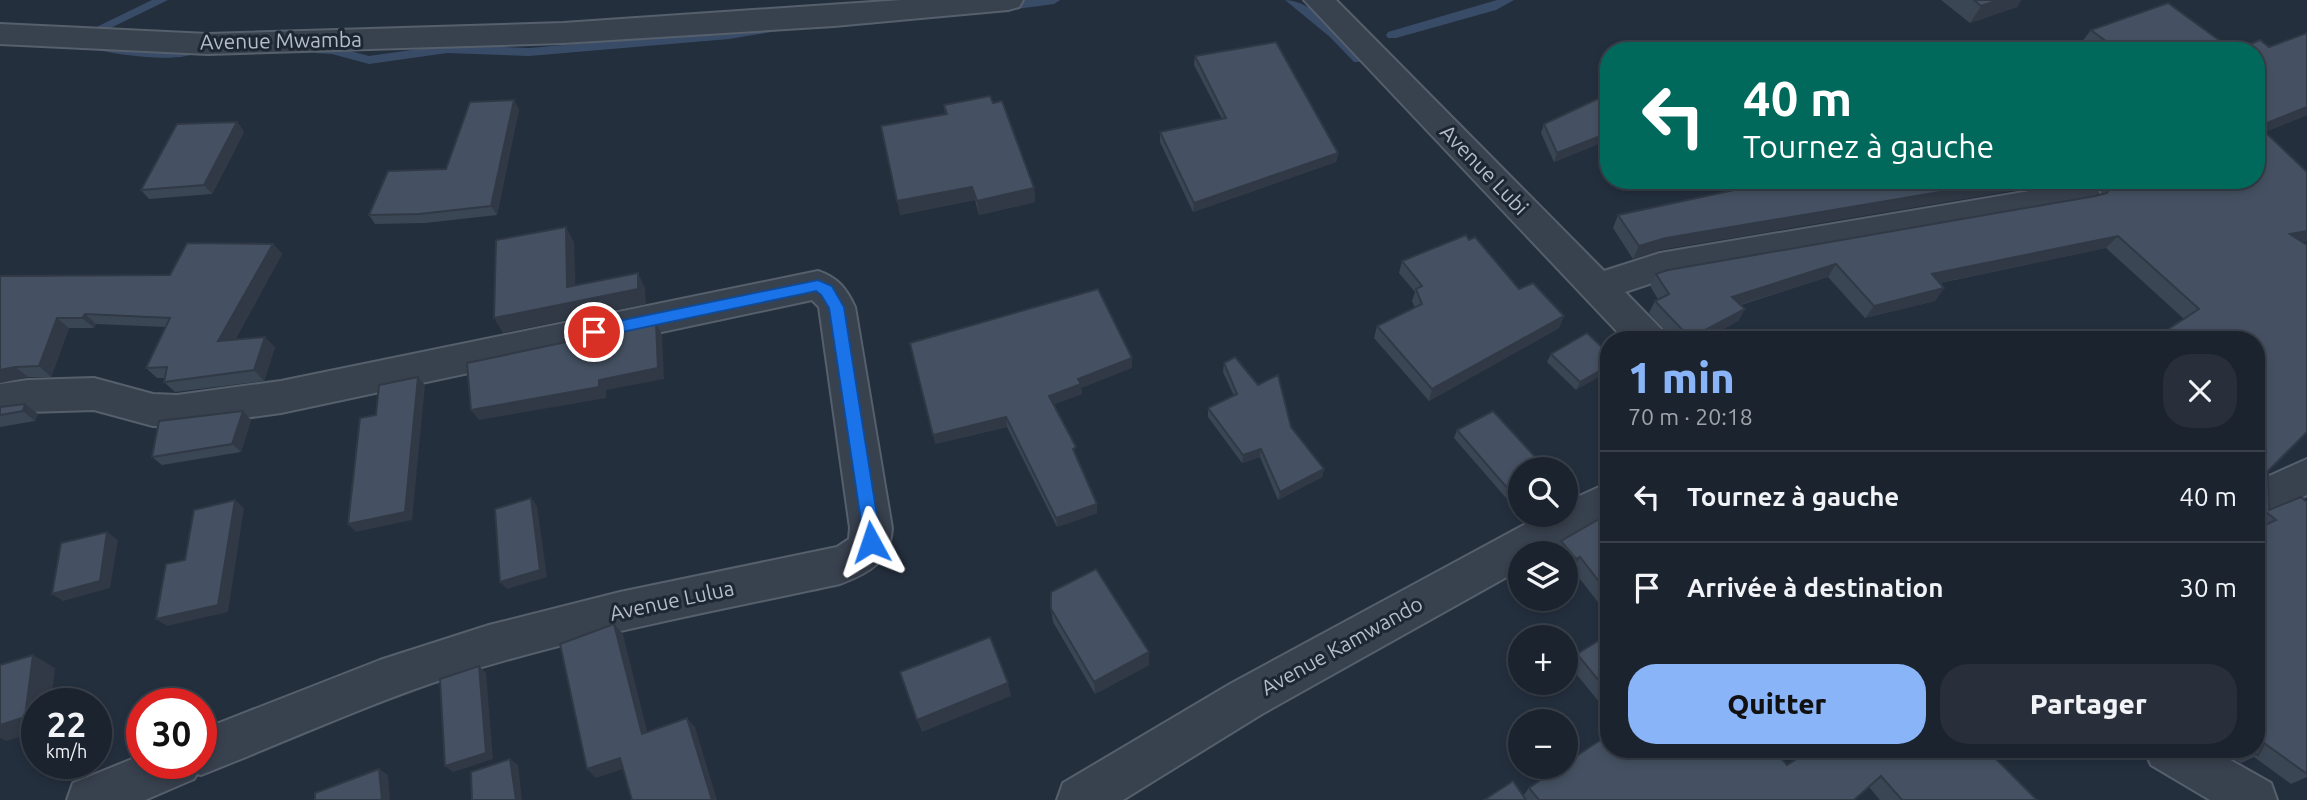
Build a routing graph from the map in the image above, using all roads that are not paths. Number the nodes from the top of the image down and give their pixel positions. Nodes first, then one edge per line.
1 (572, 0) edge
2 (1008, 0) edge
3 (1319, 0) edge
4 (563, 33) junction
5 (0, 34) edge
6 (2083, 194) dead end
7 (1597, 287) junction
8 (1640, 331) edge
9 (0, 400) edge
10 (2307, 475) edge
11 (2265, 497) edge
12 (1600, 504) edge
13 (217, 746) edge
14 (2180, 758) edge
15 (140, 779) edge
16 (2243, 797) edge
17 (90, 800) edge
18 (1080, 800) edge

1 - 4 street
2 - 4 street, Avenue Mwamba
3 - 7 street, Avenue Lubi
4 - 5 street, Avenue Mwamba
6 - 7 street
7 - 8 street, Avenue Lubi
9 - 13 street, Avenue Lulua
10 - 11 street
12 - 18 street, Avenue Kamwando
14 - 16 street
15 - 17 street

